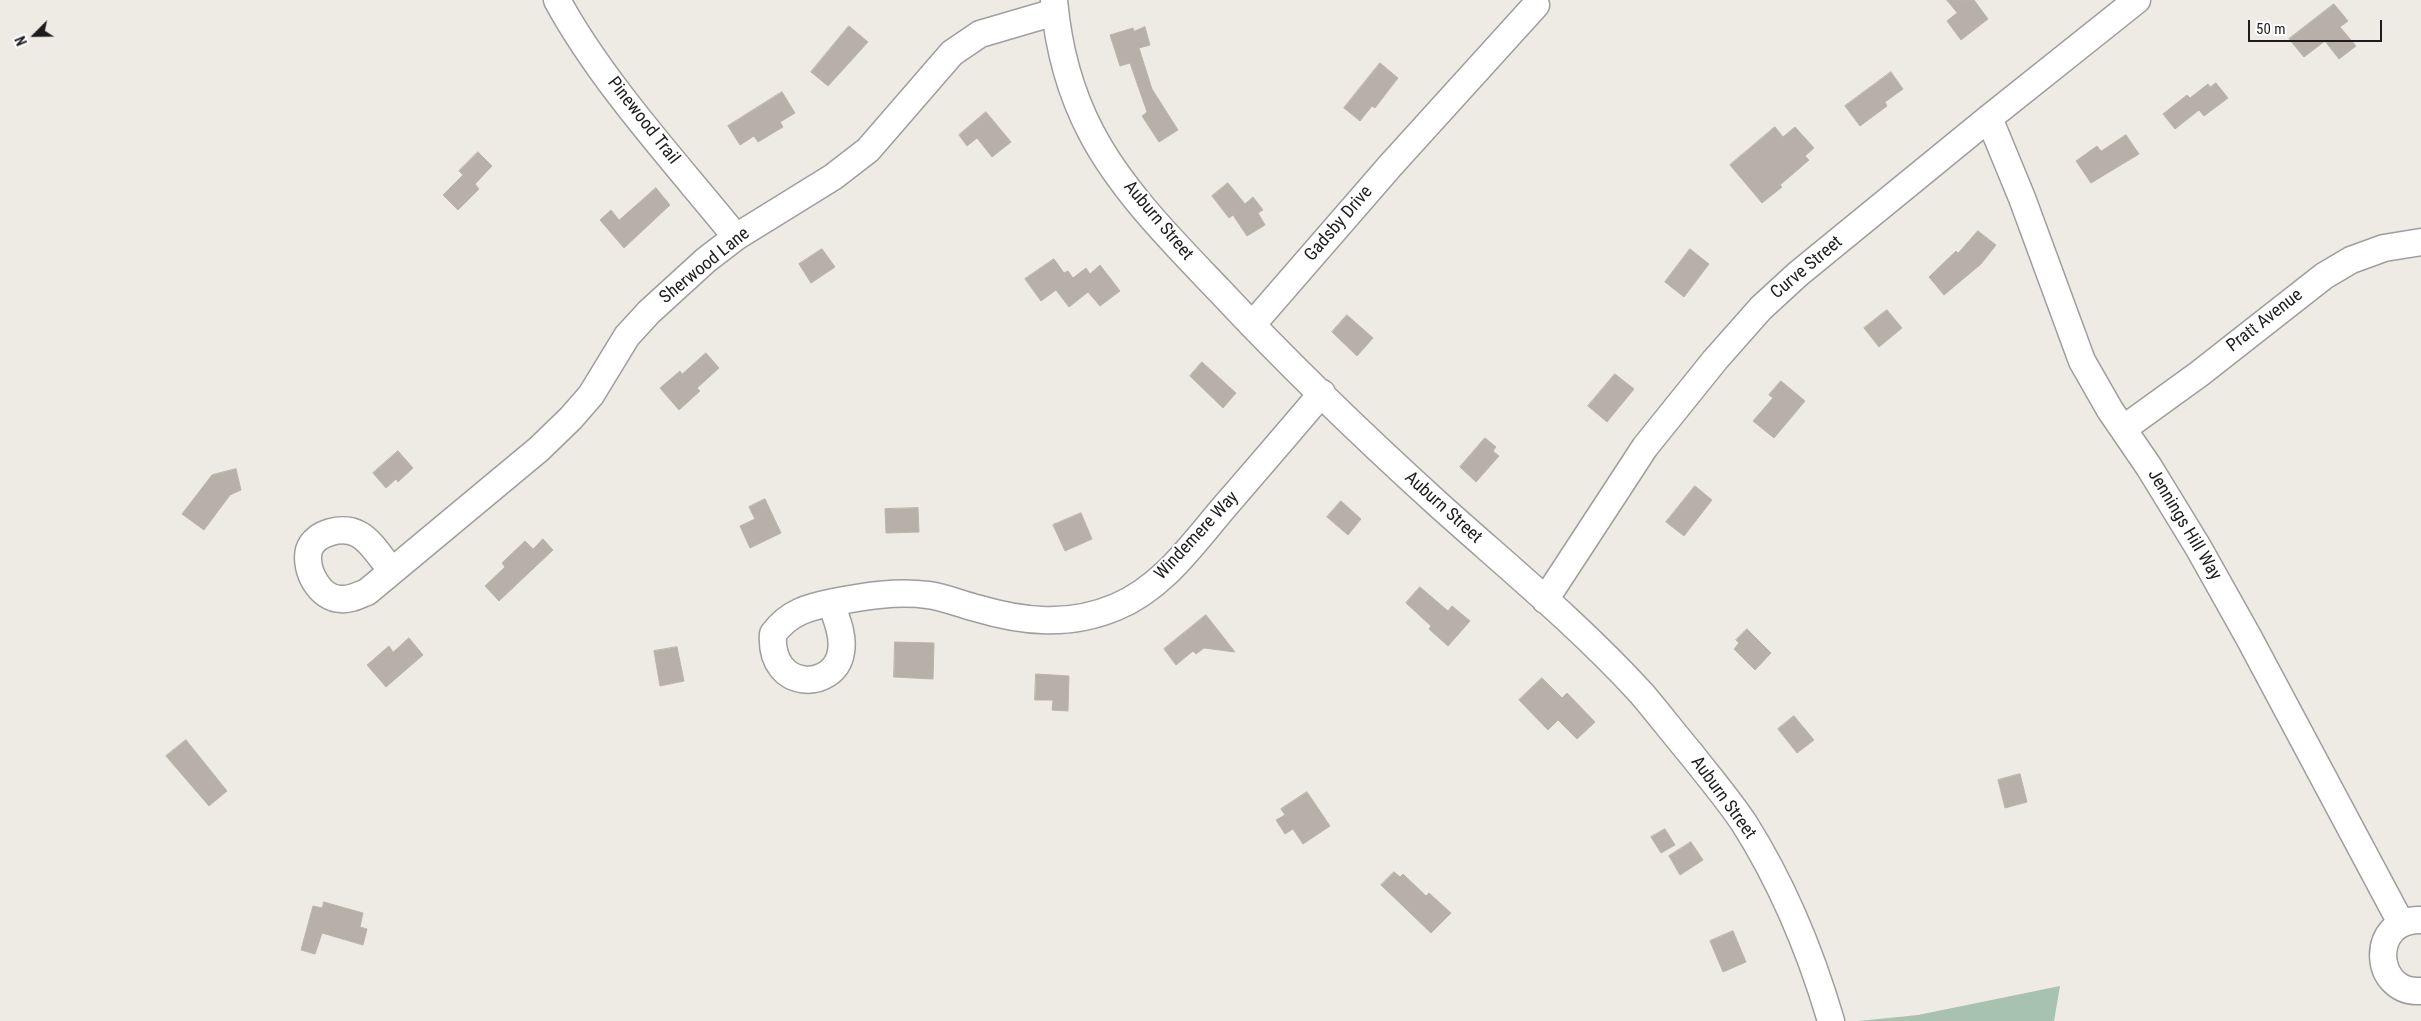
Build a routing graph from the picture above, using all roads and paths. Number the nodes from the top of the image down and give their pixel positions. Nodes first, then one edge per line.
1 (557, 0) edge
2 (2137, 0) edge
3 (1536, 5) dead end
4 (1054, 6) edge
5 (1989, 118) junction
6 (736, 237) junction
7 (2421, 242) edge
8 (1252, 325) junction
9 (1322, 393) junction
10 (2123, 429) junction
11 (392, 571) dead end
12 (1545, 600) junction
13 (831, 603) dead end
14 (2411, 922) edge
15 (2421, 991) edge
16 (1831, 1021) edge

1 - 6 street, Pinewood Trail
2 - 5 street, Curve Street
3 - 8 street, Gadsby Drive
4 - 6 street, Sherwood Lane
4 - 8 street, Auburn Street
5 - 10 street, Jennings Hill Way
5 - 12 street, Curve Street
6 - 11 street, Sherwood Lane
7 - 10 street, Pratt Avenue
8 - 9 street, Auburn Street
9 - 12 street, Auburn Street
9 - 13 street, Windemere Way
10 - 14 street, Jennings Hill Way
12 - 16 street, Auburn Street
14 - 15 street

